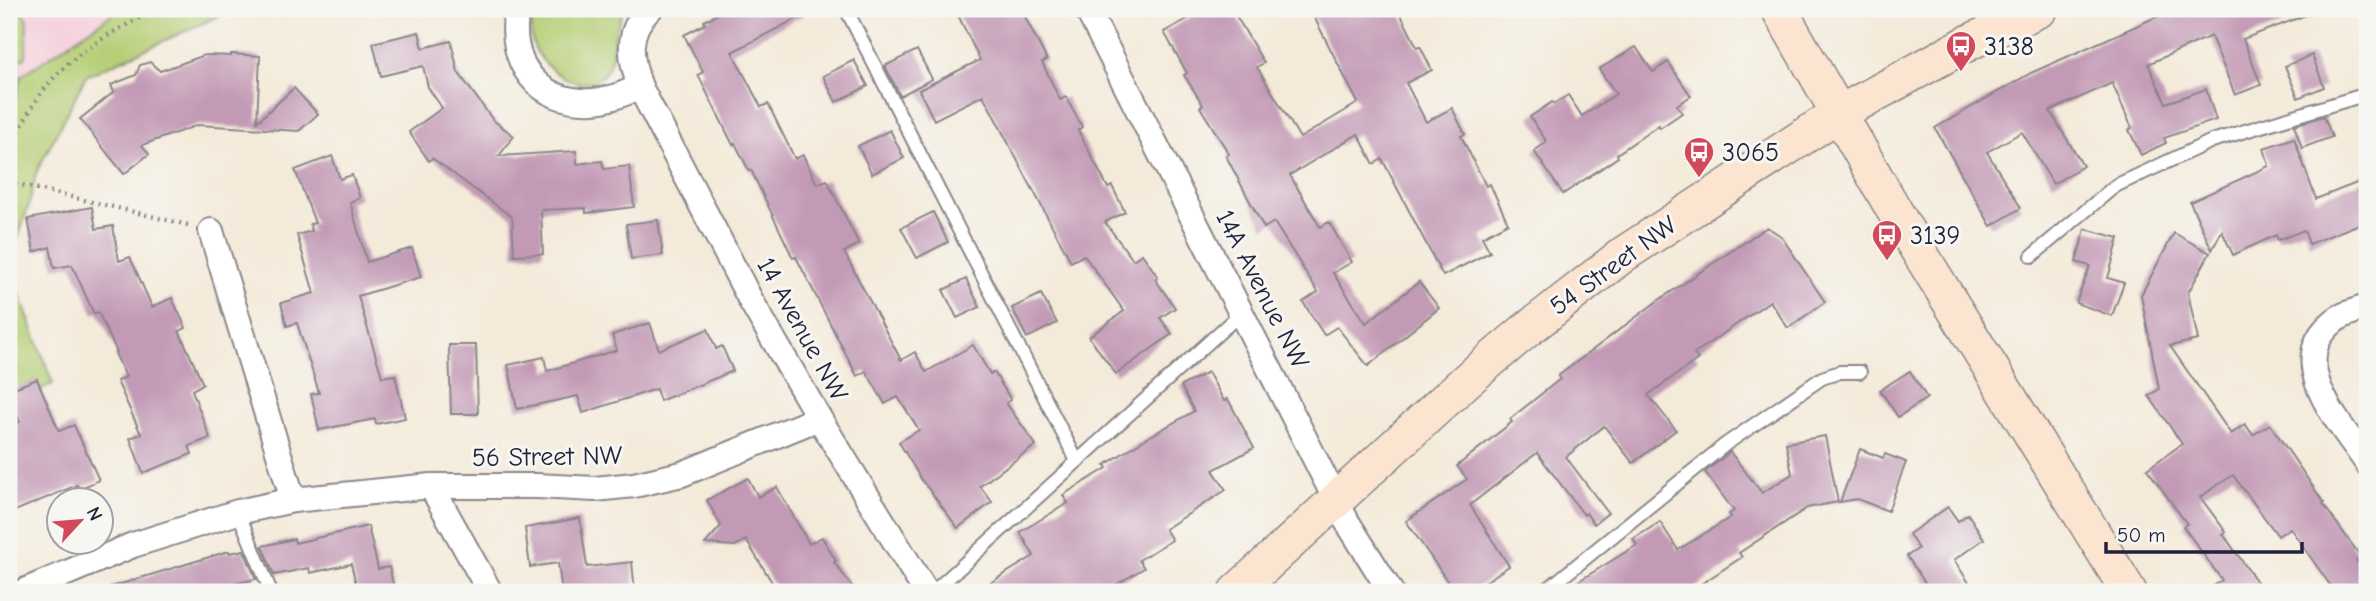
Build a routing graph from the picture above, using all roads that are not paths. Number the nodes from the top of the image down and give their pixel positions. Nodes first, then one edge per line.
1 (650, 9) edge
2 (846, 9) edge
3 (1087, 9) edge
4 (1779, 9) edge
5 (2040, 9) edge
6 (516, 15) edge
7 (640, 87) junction
8 (2367, 94) edge
9 (1838, 114) junction
10 (211, 230) road end
11 (2032, 256) dead end
12 (2367, 307) edge
13 (1242, 311) junction
14 (1860, 372) dead end
15 (819, 418) junction
16 (1077, 461) junction
17 (2367, 463) edge
18 (431, 486) junction
19 (293, 500) junction
20 (1336, 500) junction
21 (238, 512) junction
22 (62, 584) edge
23 (22, 592) edge
24 (271, 592) edge
25 (490, 592) edge
26 (926, 592) edge
27 (933, 592) edge
28 (1236, 592) edge
29 (1391, 592) edge
30 (1544, 592) edge
31 (2129, 592) edge

1 - 7 street, 14 Avenue NW
2 - 16 lane
3 - 13 street, 14A Avenue NW
4 - 9 street
5 - 9 street, 54 Street NW
6 - 7 street
7 - 15 street, 14 Avenue NW
8 - 11 lane
9 - 20 street, 54 Street NW
9 - 31 street
10 - 19 street
12 - 17 street
13 - 16 lane
13 - 20 street, 14A Avenue NW
14 - 30 lane
15 - 18 street, 56 Street NW
15 - 26 street, 14 Avenue NW
16 - 27 lane
18 - 19 street, 56 Street NW
18 - 25 street
19 - 21 street, 56 Street NW
20 - 28 street, 54 Street NW
20 - 29 street, 14A Avenue NW
21 - 22 street, 56 Street NW
21 - 24 lane
22 - 23 street, 56 Street NW

